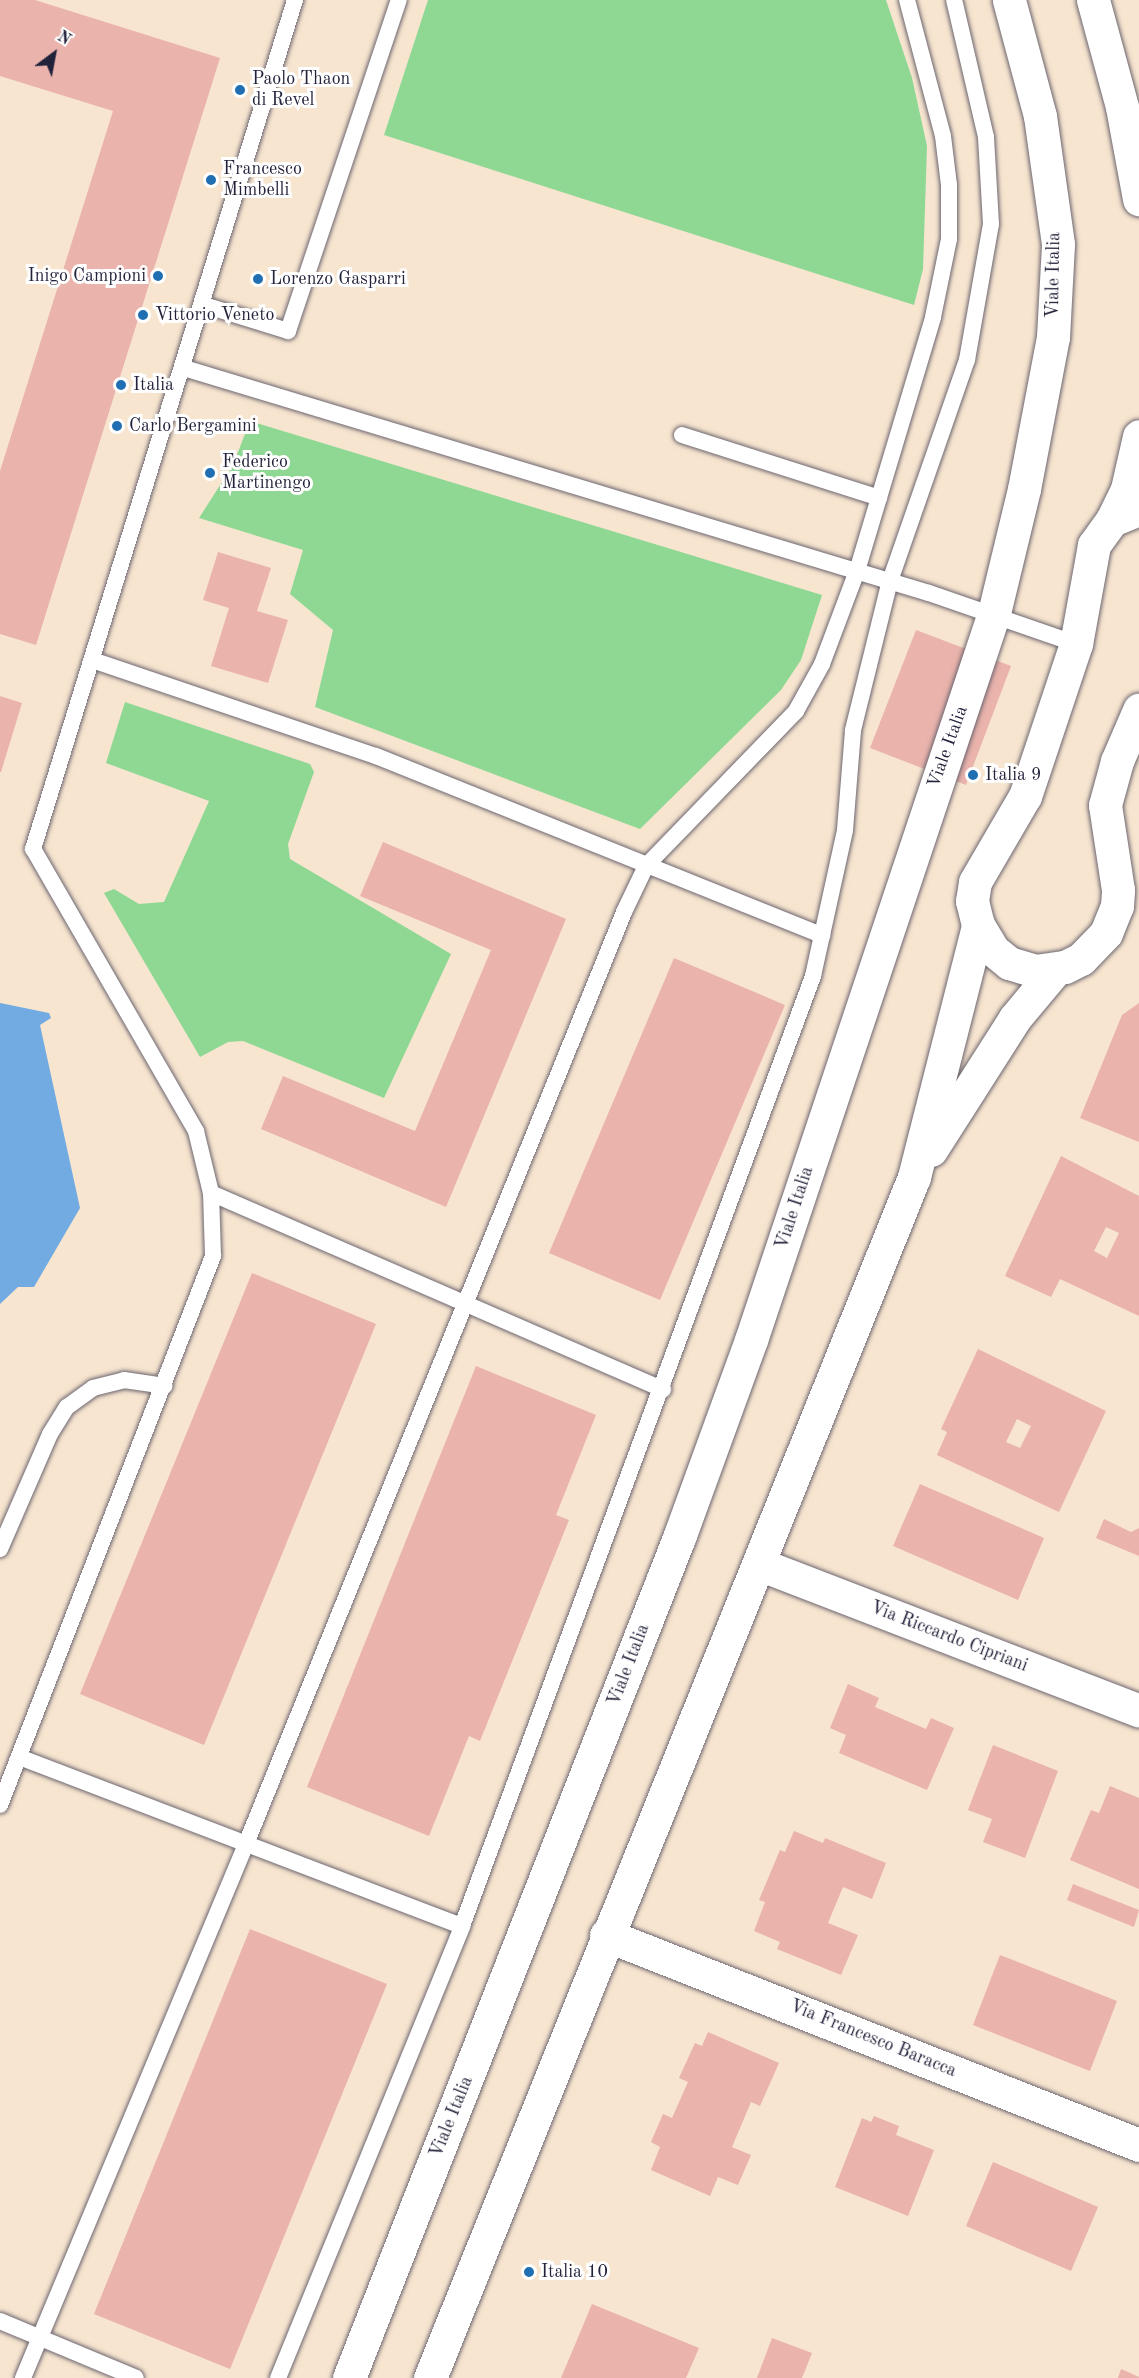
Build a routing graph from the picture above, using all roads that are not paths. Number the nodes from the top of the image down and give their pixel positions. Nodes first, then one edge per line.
1 (295, 0) edge
2 (399, 0) edge
3 (907, 0) edge
4 (954, 0) edge
5 (1009, 0) edge
6 (1093, 0) edge
7 (1139, 199) edge
8 (204, 305) junction
9 (184, 368) junction
10 (682, 435) dead end
11 (1139, 436) edge
12 (879, 498) junction
13 (1125, 514) edge
14 (857, 571) junction
15 (890, 581) junction
16 (994, 613) junction
17 (1076, 644) junction
18 (92, 660) junction
19 (1139, 710) edge
20 (646, 866) junction
21 (1139, 923) edge
22 (978, 925) junction
23 (1106, 933) junction
24 (822, 935) junction
25 (1056, 969) junction
26 (914, 1177) junction
27 (211, 1193) junction
28 (462, 1305) junction
29 (165, 1386) junction
30 (663, 1390) junction
31 (0, 1550) edge
32 (759, 1564) junction
33 (1139, 1711) edge
34 (19, 1757) junction
35 (0, 1805) edge
36 (246, 1844) junction
37 (462, 1926) junction
38 (606, 1935) junction
39 (1139, 2145) edge
40 (0, 2321) edge
41 (39, 2338) junction
42 (23, 2378) edge
43 (136, 2378) edge
44 (278, 2378) edge
45 (349, 2378) edge
46 (430, 2378) edge

1 - 8 lane
2 - 8 lane
3 - 12 lane
4 - 15 lane
5 - 16 street, Viale Italia
6 - 7 street
8 - 9 lane
9 - 14 lane
9 - 18 lane
10 - 12 lane
11 - 13 street
12 - 14 lane
13 - 17 street
14 - 15 lane
14 - 20 lane
15 - 16 lane
15 - 24 lane
16 - 17 lane
16 - 45 street, Viale Italia
17 - 22 street
18 - 20 lane
18 - 27 lane
19 - 23 street
20 - 24 lane
20 - 28 lane
21 - 23 street
22 - 25 street
22 - 26 street
23 - 25 street
24 - 30 lane
25 - 26 street
26 - 32 street
27 - 28 lane
27 - 29 lane
28 - 30 lane
28 - 36 lane
29 - 31 lane
29 - 34 lane
30 - 37 lane
32 - 33 street, Via Riccardo Cipriani
32 - 38 street
34 - 35 lane
34 - 36 lane
36 - 37 lane
36 - 41 lane
37 - 44 lane
38 - 39 street, Via Francesco Baracca
38 - 46 street
40 - 41 lane
41 - 42 lane
41 - 43 lane

